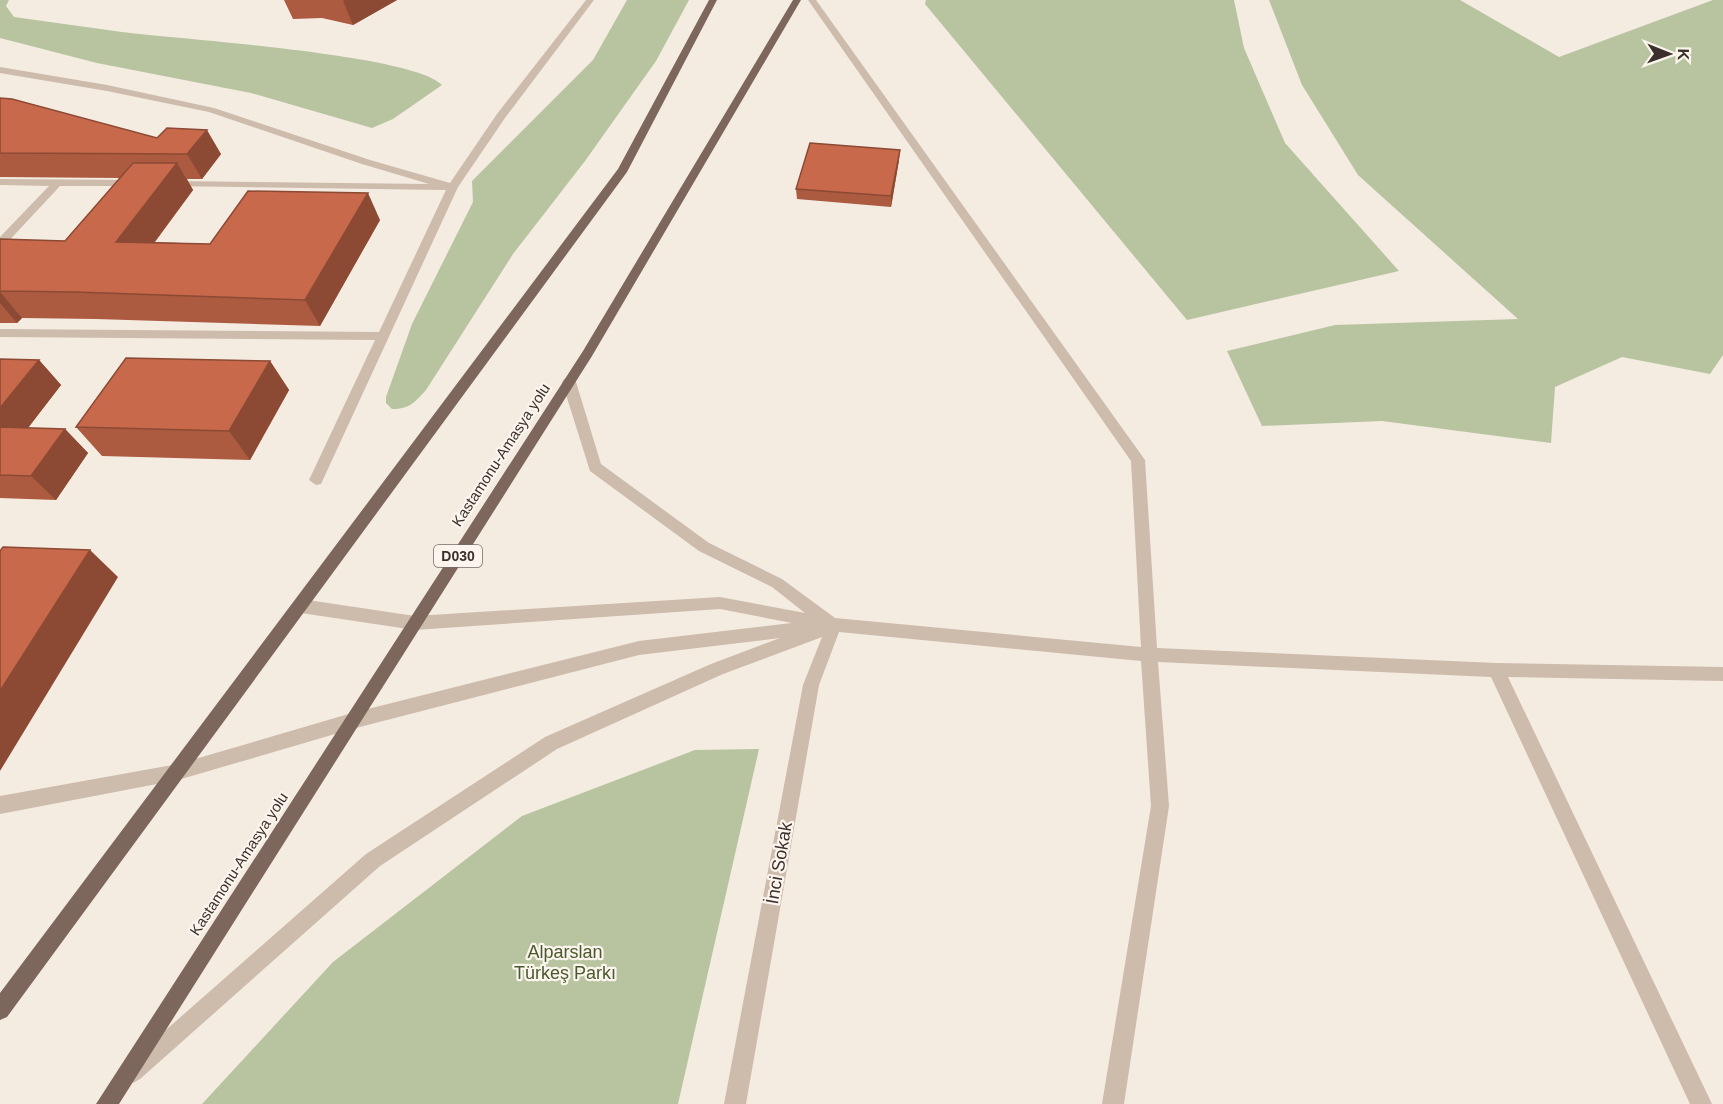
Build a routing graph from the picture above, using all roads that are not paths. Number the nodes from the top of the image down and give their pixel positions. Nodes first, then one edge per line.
1 (590, 0) edge
2 (713, 0) edge
3 (797, 0) edge
4 (812, 0) edge
5 (0, 70) edge
6 (0, 182) edge
7 (57, 183) junction
8 (453, 186) junction
9 (0, 244) edge
10 (0, 333) edge
11 (383, 336) junction
12 (569, 382) junction
13 (316, 480) dead end
14 (301, 606) junction
15 (415, 623) junction
16 (834, 625) junction
17 (1149, 655) junction
18 (1496, 670) junction
19 (1723, 674) edge
20 (351, 721) junction
21 (178, 772) junction
22 (0, 805) edge
23 (0, 1010) edge
24 (121, 1083) junction
25 (107, 1104) edge
26 (735, 1104) edge
27 (1113, 1104) edge
28 (1701, 1104) edge

1 - 8 street
2 - 14 main road
3 - 12 main road, Kastamonu-Amasya yolu / D030
4 - 17 street
5 - 8 street
6 - 7 street
7 - 8 street
7 - 9 street
8 - 11 street
10 - 11 street
11 - 13 street
12 - 15 main road, Kastamonu-Amasya yolu / D030
12 - 16 street
14 - 15 street
14 - 21 main road
15 - 16 street
15 - 20 main road, Kastamonu-Amasya yolu / D030
16 - 17 street
16 - 20 street
16 - 24 street
16 - 26 street, İnci Sokak
17 - 18 street
17 - 27 street
18 - 19 street
18 - 28 street
20 - 21 street
20 - 24 main road, Kastamonu-Amasya yolu / D030
21 - 22 street
21 - 23 main road
24 - 25 main road, Kastamonu-Amasya yolu / D030

